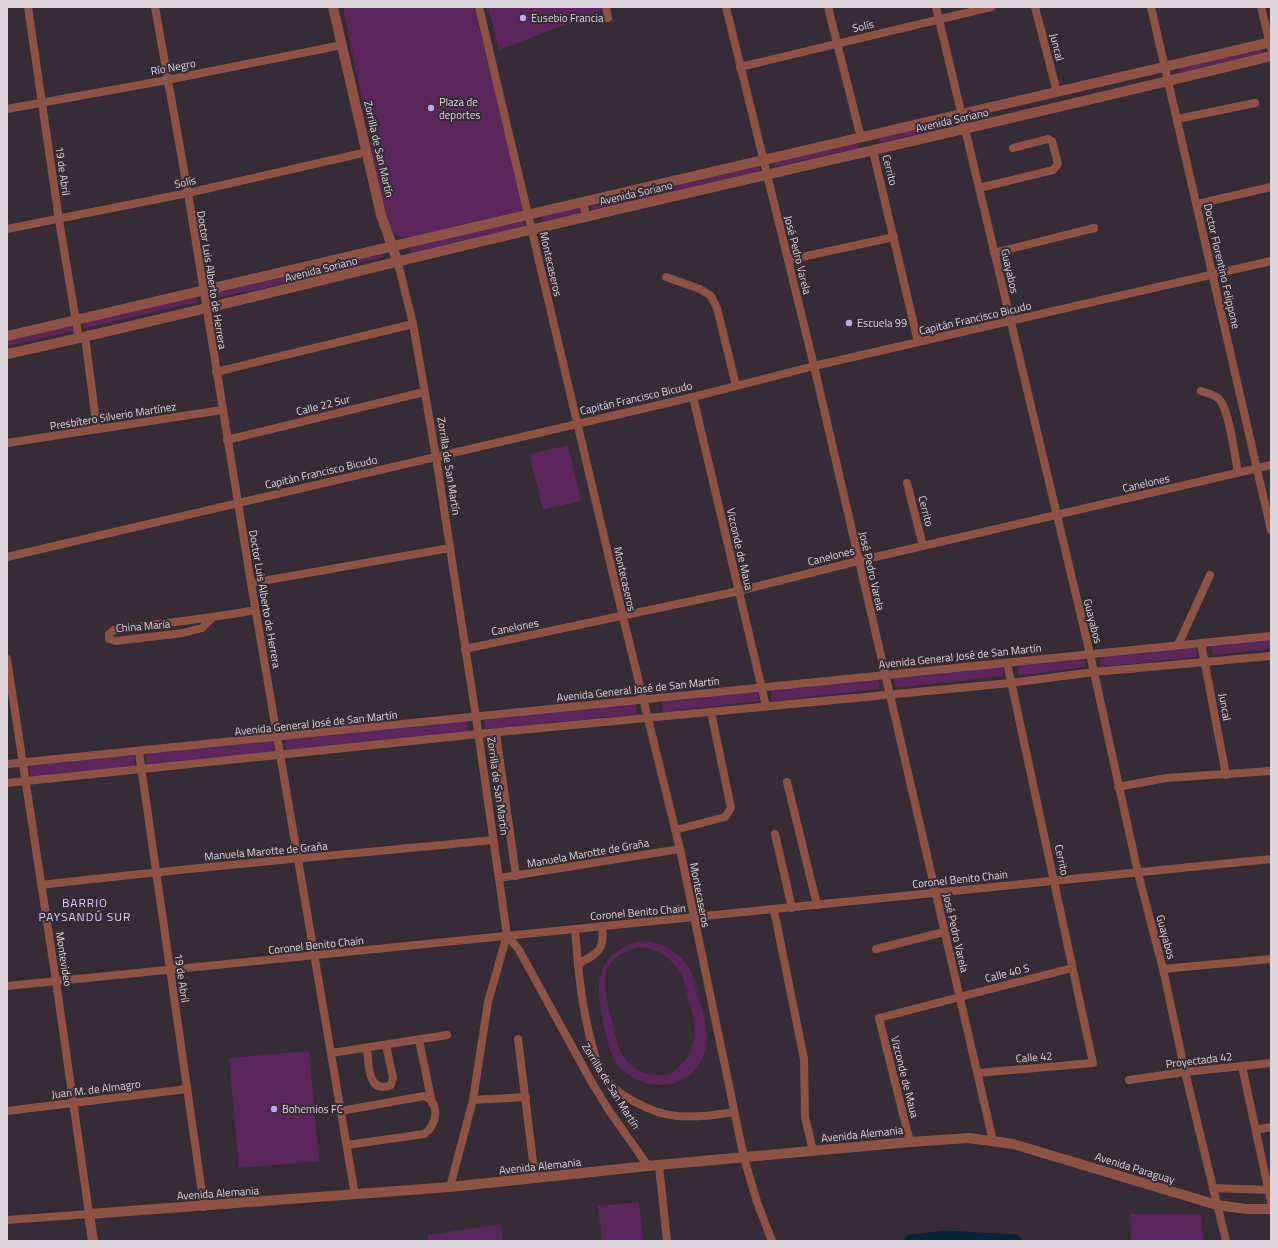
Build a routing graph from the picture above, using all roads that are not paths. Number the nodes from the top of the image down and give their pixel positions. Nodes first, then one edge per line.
1 (28, 7) edge
2 (154, 7) edge
3 (334, 7) edge
4 (479, 7) edge
5 (606, 7) edge
6 (726, 7) edge
7 (828, 7) edge
8 (936, 7) edge
9 (991, 7) edge
10 (1035, 7) edge
11 (1151, 7) edge
12 (1260, 7) edge
13 (608, 18) dead end
14 (939, 20) junction
15 (837, 44) junction
16 (1270, 44) edge
17 (342, 45) junction
18 (1271, 56) edge
19 (740, 67) junction
20 (1165, 68) junction
21 (167, 80) junction
22 (1168, 81) junction
23 (1057, 92) junction
24 (42, 103) junction
25 (1255, 103) dead end
26 (7, 109) edge
27 (962, 114) junction
28 (1177, 119) junction
29 (965, 129) junction
30 (861, 138) junction
31 (1013, 148) dead end
32 (873, 151) junction
33 (367, 152) junction
34 (764, 161) junction
35 (767, 174) junction
36 (1271, 187) edge
37 (979, 188) junction
38 (188, 193) junction
39 (583, 203) junction
40 (1197, 204) junction
41 (529, 216) junction
42 (587, 216) junction
43 (59, 220) junction
44 (1094, 228) dead end
45 (7, 229) edge
46 (532, 229) junction
47 (894, 237) junction
48 (393, 247) junction
49 (994, 253) junction
50 (788, 260) junction
51 (1271, 261) edge
52 (398, 263) junction
53 (1213, 274) junction
54 (666, 277) dead end
55 (203, 290) junction
56 (206, 309) junction
57 (76, 320) junction
58 (1011, 322) junction
59 (413, 324) junction
60 (7, 336) edge
61 (82, 338) junction
62 (918, 342) junction
63 (7, 354) edge
64 (814, 366) junction
65 (216, 372) junction
66 (736, 386) junction
67 (1201, 391) dead end
68 (424, 392) junction
69 (693, 396) junction
70 (222, 410) junction
71 (578, 422) junction
72 (97, 429) junction
73 (227, 440) junction
74 (7, 443) edge
75 (436, 457) junction
76 (1271, 465) edge
77 (1256, 468) junction
78 (1238, 472) junction
79 (907, 483) dead end
80 (238, 503) junction
81 (1056, 516) junction
82 (1270, 525) edge
83 (923, 546) junction
84 (450, 548) junction
85 (7, 557) edge
86 (858, 561) junction
87 (1210, 576) dead end
88 (251, 583) junction
89 (739, 591) junction
90 (255, 610) junction
91 (623, 617) junction
92 (212, 618) junction
93 (1271, 636) edge
94 (1201, 643) junction
95 (1178, 645) junction
96 (465, 649) junction
97 (1090, 654) junction
98 (1271, 656) edge
99 (7, 659) edge
100 (1206, 662) junction
101 (1007, 663) junction
102 (1094, 672) junction
103 (885, 675) junction
104 (8, 676) edge
105 (1011, 683) junction
106 (762, 687) junction
107 (889, 694) junction
108 (642, 698) junction
109 (766, 706) junction
110 (711, 712) junction
111 (476, 717) junction
112 (647, 718) junction
113 (496, 733) junction
114 (479, 734) junction
115 (278, 738) junction
116 (139, 752) junction
117 (280, 754) junction
118 (23, 763) junction
119 (7, 764) edge
120 (141, 769) junction
121 (1271, 771) edge
122 (1226, 775) junction
123 (25, 781) junction
124 (787, 782) dead end
125 (7, 783) edge
126 (1118, 787) junction
127 (675, 830) junction
128 (775, 834) dead end
129 (493, 840) junction
130 (680, 849) junction
131 (1271, 859) edge
132 (298, 860) junction
133 (155, 871) junction
134 (1138, 874) junction
135 (516, 876) junction
136 (499, 878) junction
137 (1054, 881) junction
138 (41, 885) junction
139 (935, 892) junction
140 (817, 905) junction
141 (792, 908) junction
142 (774, 910) junction
143 (693, 918) junction
144 (602, 926) junction
145 (574, 929) junction
146 (944, 932) junction
147 (507, 935) junction
148 (876, 949) dead end
149 (314, 956) junction
150 (1271, 959) edge
151 (578, 964) junction
152 (1072, 968) junction
153 (1163, 969) junction
154 (170, 970) junction
155 (56, 981) junction
156 (7, 986) edge
157 (960, 997) junction
158 (879, 1018) joint
159 (447, 1034) dead end
160 (518, 1039) dead end
161 (419, 1040) junction
162 (386, 1045) junction
163 (367, 1048) junction
164 (331, 1053) junction
165 (1093, 1063) joint
166 (1271, 1063) edge
167 (1242, 1066) junction
168 (1185, 1072) junction
169 (978, 1073) junction
170 (1129, 1080) dead end
171 (187, 1089) junction
172 (526, 1097) junction
173 (473, 1100) junction
174 (74, 1102) junction
175 (432, 1103) junction
176 (7, 1111) edge
177 (341, 1111) junction
178 (734, 1112) junction
179 (1271, 1127) edge
180 (1256, 1130) junction
181 (993, 1141) junction
182 (910, 1142) junction
183 (347, 1145) junction
184 (813, 1151) junction
185 (744, 1158) junction
186 (648, 1166) junction
187 (659, 1166) junction
188 (535, 1178) junction
189 (450, 1187) junction
190 (1213, 1188) junction
191 (1270, 1190) edge
192 (355, 1195) junction
193 (1271, 1202) edge
194 (1217, 1205) junction
195 (204, 1207) junction
196 (1271, 1209) edge
197 (89, 1214) junction
198 (7, 1220) edge
199 (772, 1240) edge
200 (93, 1241) edge
201 (667, 1241) edge
202 (1226, 1241) edge

1 - 24 street, 19 de Abril
2 - 21 street, Doctor Luis Alberto de Herrera
3 - 17 street, Zorrilla de San Martín
4 - 41 street, Montecaseros
5 - 13 street
6 - 19 street, José Pedro Varela
7 - 15 street, Cerrito
8 - 14 street, Guayabos
9 - 14 street, Solís
10 - 23 street, Juncal
11 - 20 street, Doctor Florentino Felippone
12 - 16 street
14 - 15 street, Solís
14 - 27 street, Guayabos
15 - 19 street, Solís
15 - 30 street, Cerrito
16 - 20 street, Avenida Soriano
17 - 21 street, Río Negro
17 - 33 street, Zorrilla de San Martín
18 - 22 street, Avenida Soriano
19 - 34 street, José Pedro Varela
20 - 22 street, Doctor Florentino Felippone
20 - 23 street, Avenida Soriano
21 - 24 street, Río Negro
21 - 38 street, Doctor Luis Alberto de Herrera
22 - 28 street, Doctor Florentino Felippone
22 - 29 street, Avenida Soriano
23 - 27 street, Avenida Soriano
24 - 26 street, Río Negro
24 - 43 street, 19 de Abril
25 - 28 street
27 - 29 street, Guayabos
27 - 30 street, Avenida Soriano
28 - 40 street, Doctor Florentino Felippone
29 - 32 street, Avenida Soriano
29 - 37 street, Guayabos
30 - 32 street, Cerrito
30 - 34 street, Avenida Soriano
31 - 37 street
32 - 35 street, Avenida Soriano
32 - 47 street, Cerrito
33 - 38 street, Solís
33 - 48 street, Zorrilla de San Martín
34 - 35 street, José Pedro Varela
34 - 39 street, Avenida Soriano
35 - 42 street, Avenida Soriano
35 - 50 street, José Pedro Varela
36 - 40 street
37 - 49 street, Guayabos
38 - 43 street, Solís
38 - 55 street, Doctor Luis Alberto de Herrera
39 - 41 street, Avenida Soriano
39 - 42 street
40 - 53 street, Doctor Florentino Felippone
41 - 46 street, Montecaseros
41 - 48 street, Avenida Soriano
42 - 46 street, Avenida Soriano
43 - 45 street, Solís
43 - 57 street, 19 de Abril
44 - 49 street
46 - 52 street, Avenida Soriano
46 - 71 street, Montecaseros
47 - 50 street
47 - 62 street, Cerrito
48 - 52 street, Zorrilla de San Martín
48 - 55 street, Avenida Soriano
49 - 58 street, Guayabos
50 - 64 street, José Pedro Varela
51 - 53 street, Capitán Francisco Bicudo
52 - 56 street, Avenida Soriano
52 - 59 street, Zorrilla de San Martín
53 - 58 street, Capitán Francisco Bicudo
53 - 77 street, Doctor Florentino Felippone
54 - 66 street
55 - 56 street, Doctor Luis Alberto de Herrera
55 - 57 street, Avenida Soriano
56 - 61 street, Avenida Soriano
56 - 65 street, Doctor Luis Alberto de Herrera
57 - 60 street, Avenida Soriano
57 - 61 street, 19 de Abril
58 - 62 street, Capitán Francisco Bicudo
58 - 81 street, Guayabos
59 - 65 street
59 - 68 street, Zorrilla de San Martín
61 - 63 street, Avenida Soriano
61 - 72 street, 19 de Abril
62 - 64 street, Capitán Francisco Bicudo
64 - 66 street, Capitán Francisco Bicudo
64 - 86 street, José Pedro Varela
65 - 70 street, Doctor Luis Alberto de Herrera
66 - 69 street, Capitán Francisco Bicudo
67 - 78 street
68 - 73 street, Calle 22 Sur
68 - 75 street, Zorrilla de San Martín
69 - 71 street, Capitán Francisco Bicudo
69 - 89 street, Vizconde de Maua
70 - 72 street, Presbítero Silverio Martínez
70 - 73 street, Doctor Luis Alberto de Herrera
71 - 75 street, Capitán Francisco Bicudo
71 - 91 street, Montecaseros
72 - 74 street, Presbítero Silverio Martínez
73 - 80 street, Doctor Luis Alberto de Herrera
75 - 80 street, Capitán Francisco Bicudo
75 - 84 street, Zorrilla de San Martín
76 - 77 street, Canelones
77 - 78 street, Canelones
77 - 82 street, Doctor Florentino Felippone
78 - 81 street, Canelones
79 - 83 street, Cerrito
80 - 85 street, Capitán Francisco Bicudo
80 - 88 street, Doctor Luis Alberto de Herrera
81 - 83 street, Canelones
81 - 97 street, Guayabos
83 - 86 street, Canelones
84 - 88 street
84 - 96 street, Zorrilla de San Martín
86 - 89 street, Canelones
86 - 103 street, José Pedro Varela
87 - 95 street
88 - 90 street, Doctor Luis Alberto de Herrera
89 - 91 street, Canelones
89 - 106 street, Vizconde de Maua
90 - 92 street, China María
90 - 115 street, Doctor Luis Alberto de Herrera
91 - 96 street, Canelones
91 - 108 street, Montecaseros
92 - 92 street, China María
93 - 94 street, Avenida General José de San Martín
94 - 95 street, Avenida General José de San Martín
94 - 100 street, Juncal
95 - 97 street, Avenida General José de San Martín
96 - 111 street, Zorrilla de San Martín
97 - 101 street, Avenida General José de San Martín
97 - 102 street, Guayabos
98 - 100 street
99 - 104 street, Montevideo
100 - 102 street
100 - 122 street, Juncal
101 - 103 street, Avenida General José de San Martín
101 - 105 street, Cerrito
102 - 105 street
102 - 126 street, Guayabos
103 - 106 street, Avenida General José de San Martín
103 - 107 street, José Pedro Varela
104 - 118 street, Montevideo
105 - 107 street
105 - 137 street, Cerrito
106 - 108 street, Avenida General José de San Martín
106 - 109 street, Vizconde de Maua
107 - 109 street
107 - 139 street, José Pedro Varela
108 - 111 street, Avenida General José de San Martín
108 - 112 street, Montecaseros
109 - 110 street
110 - 112 street
110 - 127 street
111 - 114 street, Zorrilla de San Martín
111 - 115 street, Avenida General José de San Martín
112 - 113 street
112 - 127 street, Montecaseros
113 - 114 street
113 - 135 street
114 - 117 street
114 - 129 street, Zorrilla de San Martín
115 - 116 street, Avenida General José de San Martín
115 - 117 street, Doctor Luis Alberto de Herrera
116 - 118 street, Avenida General José de San Martín
116 - 120 street, 19 de Abril
117 - 120 street
117 - 132 street, Doctor Luis Alberto de Herrera
118 - 119 street, Avenida General José de San Martín
118 - 123 street, Montevideo
120 - 123 street
120 - 133 street, 19 de Abril
121 - 122 street
122 - 126 street
123 - 125 street
123 - 138 street, Montevideo
124 - 140 street
126 - 134 street, Guayabos
127 - 130 street, Montecaseros
128 - 141 street
129 - 132 street, Manuela Marotte de Graña
129 - 136 street, Zorrilla de San Martín
130 - 135 street, Manuela Marotte de Graña
130 - 143 street, Montecaseros
131 - 134 street, Coronel Benito Chain
132 - 133 street, Manuela Marotte de Graña
132 - 149 street, Doctor Luis Alberto de Herrera
133 - 138 street, Manuela Marotte de Graña
133 - 154 street, 19 de Abril
134 - 137 street, Coronel Benito Chain
134 - 153 street, Guayabos
135 - 136 street, Manuela Marotte de Graña
136 - 147 street, Zorrilla de San Martín
137 - 139 street, Coronel Benito Chain
137 - 152 street, Cerrito
138 - 155 street, Montevideo
139 - 140 street, Coronel Benito Chain
139 - 146 street, José Pedro Varela
140 - 141 street, Coronel Benito Chain
141 - 142 street, Coronel Benito Chain
142 - 143 street, Coronel Benito Chain
142 - 184 street
143 - 144 street, Coronel Benito Chain
143 - 178 street, Montecaseros
144 - 145 street, Coronel Benito Chain
144 - 151 street
145 - 147 street, Coronel Benito Chain
145 - 151 street
146 - 148 street
146 - 157 street, José Pedro Varela
147 - 149 street, Coronel Benito Chain
147 - 173 street, Zorrilla de San Martín
147 - 186 street, Zorrilla de San Martín
149 - 154 street, Coronel Benito Chain
149 - 164 street, Doctor Luis Alberto de Herrera
150 - 153 street
151 - 178 street
152 - 157 street, Calle 40 S
152 - 165 street, Cerrito
153 - 168 street, Guayabos
154 - 155 street, Coronel Benito Chain
154 - 171 street, 19 de Abril
155 - 156 street, Coronel Benito Chain
155 - 174 street, Montevideo
157 - 158 street, Calle 40 S
157 - 169 street, José Pedro Varela
158 - 182 street, Vizconde de Maua
159 - 161 street
160 - 172 street
161 - 162 street
161 - 175 street
162 - 163 street
162 - 163 street
163 - 164 street
164 - 177 street, Doctor Luis Alberto de Herrera
165 - 169 street, Calle 42
166 - 167 street, Proyectada 42
167 - 168 street, Proyectada 42
167 - 180 street
168 - 170 street, Proyectada 42
168 - 190 street, Guayabos
169 - 181 street, José Pedro Varela
171 - 174 street, Juan M. de Almagro
171 - 195 street, 19 de Abril
172 - 173 street
172 - 188 street
173 - 189 street, Zorrilla de San Martín
174 - 176 street, Juan M. de Almagro
174 - 197 street, Montevideo
175 - 177 street
175 - 183 street
177 - 183 street, Doctor Luis Alberto de Herrera
178 - 185 street, Montecaseros
179 - 180 street
180 - 191 street
181 - 182 street, Avenida Alemania
181 - 194 street, Avenida Paraguay
182 - 184 street, Avenida Alemania
183 - 192 street, Doctor Luis Alberto de Herrera
184 - 185 street, Avenida Alemania
185 - 187 street, Avenida Alemania
185 - 199 street, Montecaseros
186 - 187 street, Avenida Alemania
186 - 188 street, Avenida Alemania
187 - 201 street
188 - 189 street, Avenida Alemania
189 - 192 street, Avenida Alemania
190 - 191 street
190 - 194 street, Guayabos
191 - 193 street
192 - 195 street, Avenida Alemania
194 - 196 street, Avenida Paraguay
194 - 202 street, Guayabos
195 - 197 street, Avenida Alemania
197 - 198 street
197 - 200 street

